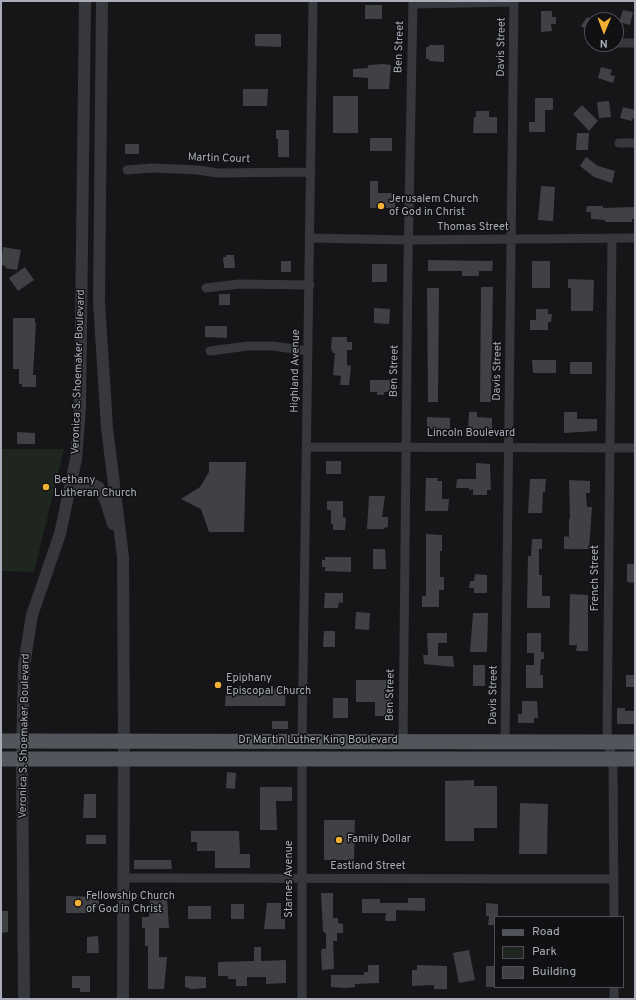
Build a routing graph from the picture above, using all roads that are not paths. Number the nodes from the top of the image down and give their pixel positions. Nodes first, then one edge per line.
1 (85, 1) edge
2 (102, 1) edge
3 (313, 1) edge
4 (413, 2) edge
5 (514, 2) edge
6 (624, 43) edge
7 (635, 43) edge
8 (619, 143) dead end
9 (635, 143) edge
10 (127, 170) dead end
11 (311, 172) junction
12 (310, 238) junction
13 (612, 238) junction
14 (635, 238) edge
15 (409, 240) junction
16 (512, 240) junction
17 (310, 285) junction
18 (206, 288) dead end
19 (210, 351) dead end
20 (308, 352) junction
21 (307, 446) junction
22 (406, 446) junction
23 (509, 446) junction
24 (609, 448) junction
25 (635, 448) edge
26 (70, 489) junction
27 (123, 557) junction
28 (1, 741) edge
29 (22, 741) junction
30 (124, 741) junction
31 (302, 741) junction
32 (357, 741) junction
33 (402, 741) junction
34 (505, 741) junction
35 (607, 742) junction
36 (635, 742) edge
37 (124, 758) junction
38 (280, 758) junction
39 (302, 758) junction
40 (1, 759) edge
41 (22, 759) junction
42 (613, 759) junction
43 (635, 759) edge
44 (123, 878) junction
45 (302, 878) junction
46 (614, 879) junction
47 (614, 916) edge
48 (614, 988) edge
49 (24, 999) edge
50 (123, 999) edge
51 (302, 999) edge
52 (614, 999) edge

1 - 26 street, Veronica S. Shoemaker Boulevard
2 - 27 street, Veronica S. Shoemaker Boulevard
3 - 11 street, Highland Avenue
4 - 5 street
4 - 15 street, Ben Street
5 - 16 street, Davis Street
6 - 7 street
8 - 9 street
10 - 11 street, Martin Court
11 - 12 street, Highland Avenue
12 - 15 street, Thomas Street
12 - 17 street, Highland Avenue
13 - 14 street, Thomas Street
13 - 16 street, Thomas Street
13 - 24 street, French Street
15 - 16 street, Thomas Street
15 - 22 street, Ben Street
16 - 23 street, Davis Street
17 - 18 street
17 - 20 street, Highland Avenue
19 - 20 street
20 - 21 street, Highland Avenue
21 - 22 street, Lincoln Boulevard
21 - 31 street, Highland Avenue
22 - 23 street, Lincoln Boulevard
22 - 33 street, Ben Street
23 - 24 street, Lincoln Boulevard
23 - 34 street, Davis Street
24 - 25 street, Lincoln Boulevard
24 - 35 street, French Street
26 - 27 street
26 - 29 street, Veronica S. Shoemaker Boulevard
27 - 30 street, Veronica S. Shoemaker Boulevard
28 - 29 main road, Dr Martin Luther King Boulevard
29 - 30 main road, Dr Martin Luther King Boulevard
29 - 41 street, Veronica S. Shoemaker Boulevard
30 - 31 main road, Dr Martin Luther King Boulevard
30 - 37 street, Veronica S. Shoemaker Boulevard
31 - 32 main road, Dr Martin Luther King Boulevard
31 - 38 main road
32 - 33 main road, Dr Martin Luther King Boulevard
32 - 39 main road
33 - 34 main road, Dr Martin Luther King Boulevard
34 - 35 main road, Dr Martin Luther King Boulevard
35 - 36 main road, Dr Martin Luther King Boulevard
35 - 42 street, French Street
37 - 38 main road, Dr Martin Luther King Boulevard
37 - 41 main road, Dr Martin Luther King Boulevard
37 - 44 street, Veronica S. Shoemaker Boulevard
38 - 39 main road, Dr Martin Luther King Boulevard
39 - 42 main road, Dr Martin Luther King Boulevard
39 - 45 street, Starnes Avenue
40 - 41 main road, Dr Martin Luther King Boulevard
41 - 49 street, Veronica S. Shoemaker Boulevard
42 - 43 main road, Dr Martin Luther King Boulevard
42 - 46 street, French Street
44 - 45 street, Eastland Street
44 - 50 street, Veronica S. Shoemaker Boulevard
45 - 46 street, Eastland Street
45 - 51 street, Starnes Avenue
46 - 47 street, French Street
48 - 52 street

